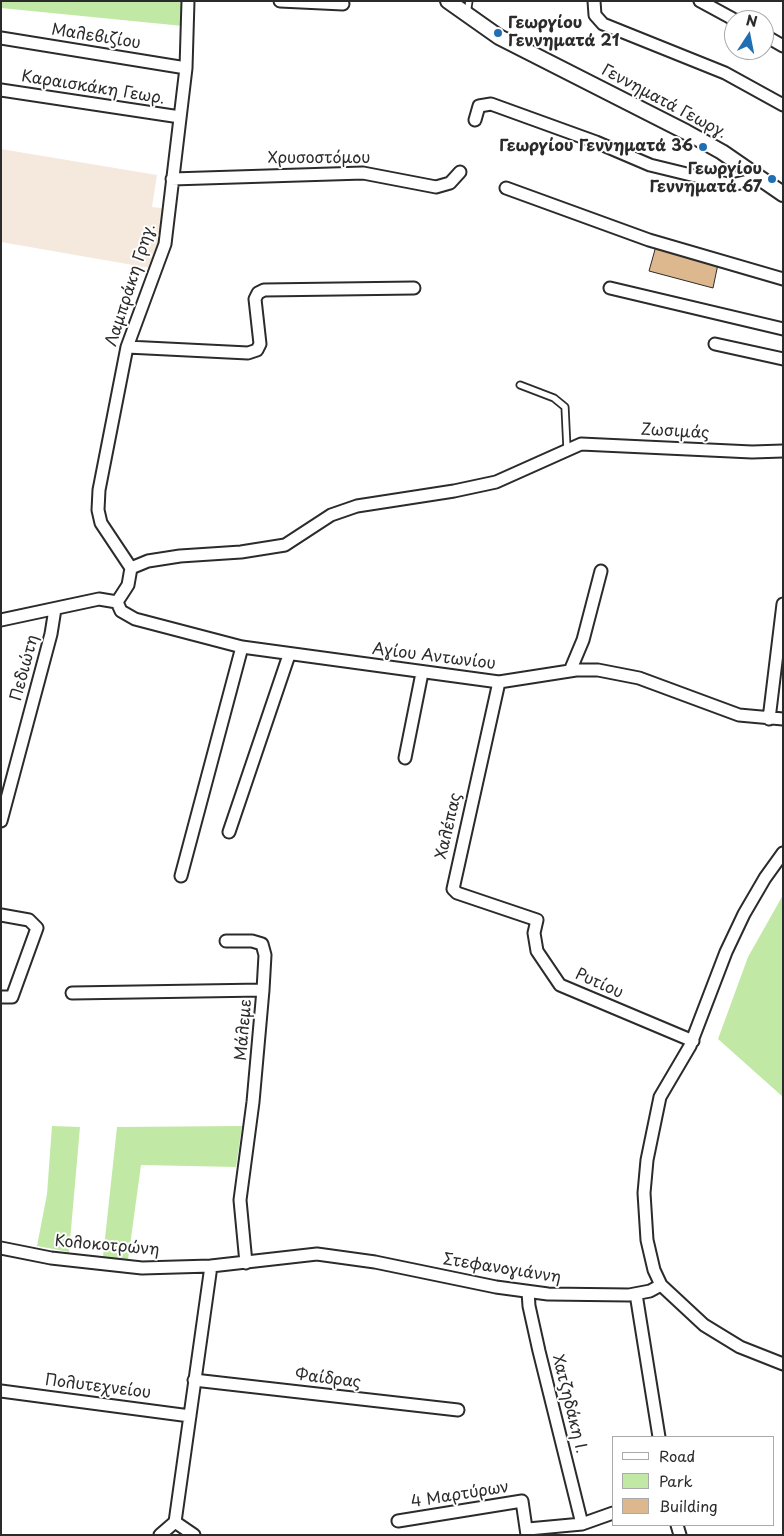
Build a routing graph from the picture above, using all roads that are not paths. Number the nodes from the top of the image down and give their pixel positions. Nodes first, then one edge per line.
1 (188, 1) edge
2 (280, 1) edge
3 (448, 1) edge
4 (700, 1) edge
5 (343, 4) dead end
6 (594, 5) edge
7 (468, 8) edge
8 (724, 14) edge
9 (1, 38) edge
10 (186, 68) junction
11 (1, 90) edge
12 (783, 105) edge
13 (180, 117) junction
14 (475, 120) dead end
15 (460, 172) dead end
16 (760, 178) junction
17 (172, 179) junction
18 (506, 188) dead end
19 (783, 194) edge
20 (783, 279) edge
21 (414, 288) dead end
22 (610, 288) dead end
23 (783, 329) edge
24 (715, 344) dead end
25 (127, 347) junction
26 (783, 359) edge
27 (520, 386) dead end
28 (567, 449) junction
29 (783, 451) edge
30 (131, 568) junction
31 (601, 572) dead end
32 (117, 602) junction
33 (783, 604) edge
34 (54, 609) junction
35 (782, 612) edge
36 (1, 620) edge
37 (242, 647) junction
38 (288, 655) junction
39 (570, 672) junction
40 (422, 673) junction
41 (499, 682) junction
42 (769, 719) junction
43 (783, 719) edge
44 (405, 758) dead end
45 (1, 821) edge
46 (229, 832) dead end
47 (783, 853) edge
48 (181, 876) dead end
49 (1, 915) edge
50 (537, 920) joint
51 (226, 941) dead end
52 (263, 990) junction
53 (72, 993) dead end
54 (1, 997) edge
55 (693, 1041) junction
56 (1, 1249) edge
57 (246, 1262) junction
58 (211, 1266) junction
59 (661, 1285) junction
60 (528, 1292) junction
61 (636, 1294) junction
62 (783, 1364) edge
63 (194, 1380) junction
64 (1, 1391) edge
65 (458, 1410) dead end
66 (190, 1416) junction
67 (659, 1436) edge
68 (612, 1512) edge
69 (398, 1521) dead end
70 (176, 1522) junction
71 (582, 1524) junction
72 (528, 1532) edge
73 (160, 1535) edge
74 (194, 1535) edge

1 - 10 street, Λαμπράκη Γρηγ.
2 - 5 street
3 - 7 street, Γεννηματά Γεωργ.
4 - 8 street
6 - 12 street
7 - 16 street, Γεννηματά Γεωργ.
9 - 10 street, Μαλεβιζίου
10 - 13 street, Λαμπράκη Γρηγ.
11 - 13 street, Καραισκάκη Γεωρ.
13 - 17 street, Λαμπράκη Γρηγ.
14 - 16 street
15 - 17 street, Χρυσοστόμου
16 - 19 street, Γεννηματά Γεωργ.
17 - 25 street, Λαμπράκη Γρηγ.
18 - 20 street
21 - 25 street
22 - 23 street
24 - 26 street
25 - 30 street, Λαμπράκη Γρηγ.
27 - 28 lane
28 - 29 street, Ζωσιμάς
28 - 30 street, Ζωσιμάς
30 - 32 street
31 - 39 street
32 - 34 street
32 - 37 street, Αγίου Αντωνίου
33 - 35 street
34 - 36 street
34 - 45 street, Πεδιώτη
35 - 42 street
37 - 38 street, Αγίου Αντωνίου
37 - 48 street
38 - 40 street, Αγίου Αντωνίου
38 - 46 street
39 - 41 street, Αγίου Αντωνίου
39 - 42 street, Αγίου Αντωνίου
40 - 41 street, Αγίου Αντωνίου
40 - 44 street
41 - 50 street, Χαλέπας
42 - 43 street, Αγίου Αντωνίου
47 - 55 street
49 - 54 street
50 - 55 street, Ρυτίου
51 - 52 street
52 - 53 street, Μάλεμε
52 - 57 street, Μάλεμε
55 - 59 street
56 - 58 street, Κολοκοτρώνη
57 - 58 street, Στεφανογιάννη
57 - 60 street, Στεφανογιάννη
58 - 63 street
59 - 61 street, Στεφανογιάννη
59 - 62 street
60 - 61 street, Στεφανογιάννη
60 - 71 street, Χατζηδάκη Ι.
61 - 67 street
63 - 65 street, Φαίδρας
63 - 66 street
64 - 66 street, Πολυτεχνείου
66 - 70 street
68 - 71 street
69 - 72 street, 4 Μαρτύρων
70 - 73 street
70 - 74 street
71 - 72 street

